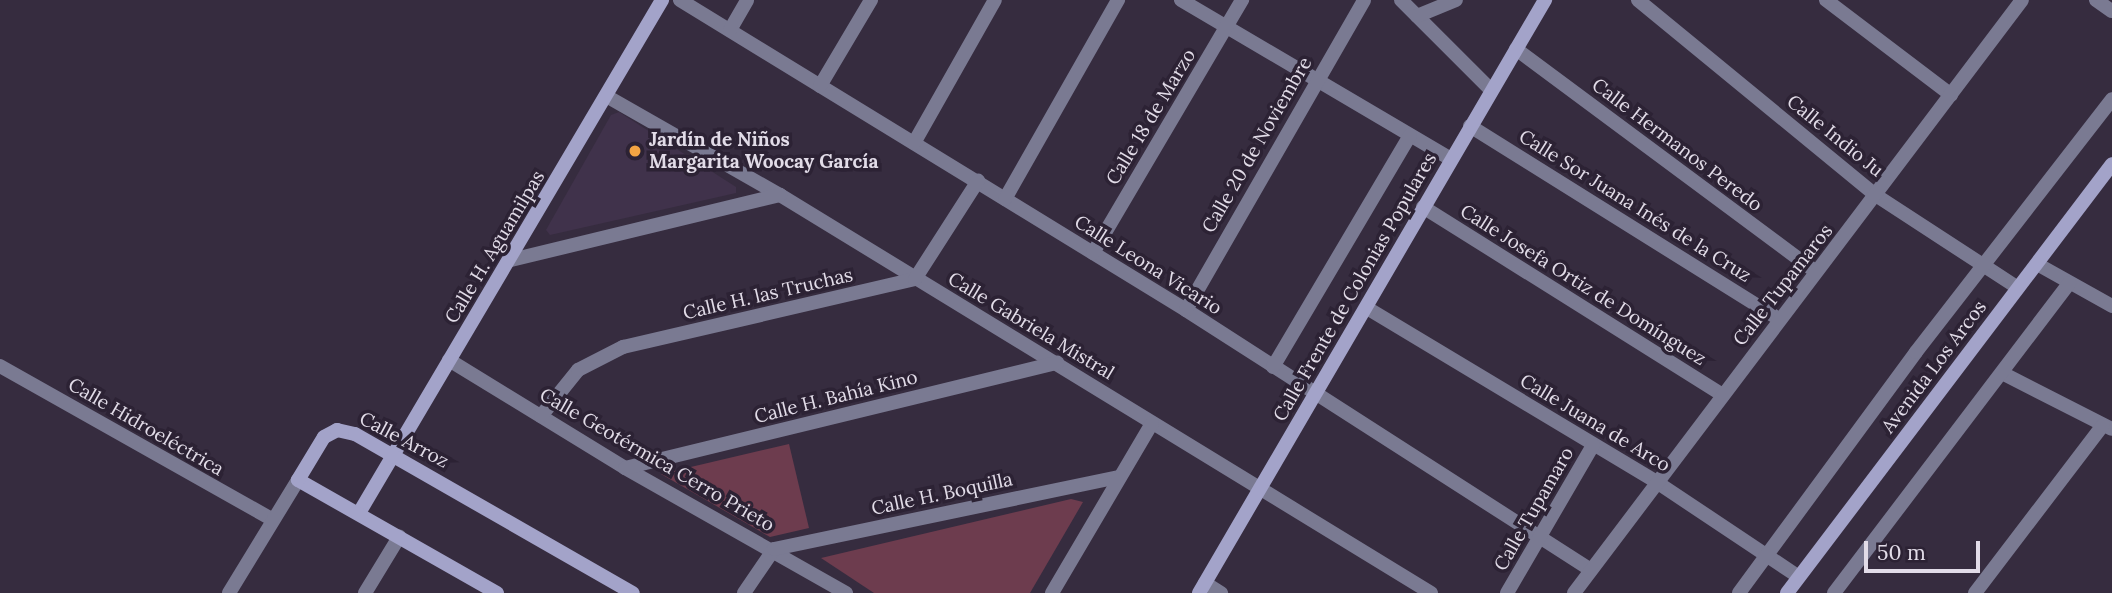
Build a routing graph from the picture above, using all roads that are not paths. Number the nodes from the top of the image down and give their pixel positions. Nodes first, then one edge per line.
1 (662, 0) edge
2 (680, 0) edge
3 (747, 0) edge
4 (871, 0) edge
5 (995, 0) edge
6 (1118, 0) edge
7 (1181, 0) edge
8 (1242, 0) edge
9 (1364, 0) edge
10 (1401, 0) edge
11 (1456, 0) edge
12 (1545, 0) edge
13 (1638, 0) edge
14 (1826, 0) edge
15 (2021, 0) edge
16 (2096, 0) edge
17 (2112, 11) edge
18 (1417, 16) junction
19 (1226, 27) junction
20 (730, 30) junction
21 (1516, 49) junction
22 (1315, 81) junction
23 (820, 86) junction
24 (1491, 90) junction
25 (1951, 95) junction
26 (608, 97) junction
27 (2112, 99) edge
28 (1470, 126) junction
29 (1410, 135) junction
30 (914, 143) junction
31 (1451, 159) junction
32 (2112, 164) edge
33 (978, 181) junction
34 (779, 195) junction
35 (1877, 196) junction
36 (1004, 199) junction
37 (1423, 207) junction
38 (1093, 253) junction
39 (511, 260) junction
40 (2037, 264) junction
41 (1984, 266) junction
42 (1815, 271) junction
43 (915, 279) junction
44 (2069, 283) junction
45 (2018, 288) junction
46 (2112, 306) edge
47 (1367, 308) junction
48 (1186, 310) junction
49 (1779, 319) junction
50 (449, 359) junction
51 (1057, 363) junction
52 (0, 366) edge
53 (1273, 367) junction
54 (2002, 373) junction
55 (1314, 395) junction
56 (1723, 395) junction
57 (541, 416) junction
58 (1153, 423) junction
59 (2107, 427) edge
60 (1593, 445) junction
61 (393, 454) junction
62 (625, 468) junction
63 (1119, 477) junction
64 (298, 480) junction
65 (1658, 483) junction
66 (1260, 490) junction
67 (359, 513) junction
68 (273, 520) junction
69 (399, 537) junction
70 (1540, 537) junction
71 (774, 549) junction
72 (1768, 556) junction
73 (1591, 570) junction
74 (1799, 577) junction
75 (1202, 588) edge
76 (492, 592) edge
77 (229, 593) edge
78 (365, 593) edge
79 (633, 593) edge
80 (744, 593) edge
81 (846, 593) edge
82 (1052, 593) edge
83 (1222, 593) edge
84 (1431, 593) edge
85 (1507, 593) edge
86 (1574, 593) edge
87 (1739, 593) edge
88 (1787, 593) edge
89 (1834, 593) edge
90 (1975, 593) edge

1 - 26 street, Calle H. Aguamilpas
2 - 20 street, Calle Leona Vicario
3 - 20 street
4 - 23 street
5 - 30 street
6 - 36 street
7 - 19 street
8 - 19 street, Calle 18 de Marzo
9 - 22 street, Calle 20 de Noviembre
10 - 18 street
11 - 18 street
12 - 21 street, Calle Frente de Colonias Populares
13 - 35 street, Calle Indio Ju
14 - 25 street
15 - 25 street, Calle Tupamaros
16 - 17 street
18 - 24 street
19 - 22 street
19 - 38 street, Calle 18 de Marzo
20 - 23 street, Calle Leona Vicario
21 - 24 street, Calle Frente de Colonias Populares
21 - 42 street, Calle Hermanos Peredo
22 - 29 street
22 - 48 street, Calle 20 de Noviembre
23 - 30 street, Calle Leona Vicario
24 - 28 street, Calle Frente de Colonias Populares
25 - 35 street, Calle Tupamaros
26 - 34 street, Calle Gabriela Mistral
26 - 39 street, Calle H. Aguamilpas
27 - 41 street
28 - 31 street, Calle Frente de Colonias Populares
28 - 49 street, Calle Sor Juana Inés de la Cruz
29 - 31 street
29 - 53 street
30 - 33 street, Calle Leona Vicario
31 - 37 street, Calle Frente de Colonias Populares
32 - 40 street, Avenida Los Arcos
33 - 36 street, Calle Leona Vicario
33 - 43 street
34 - 39 street
34 - 43 street, Calle Gabriela Mistral
35 - 41 street, Calle Indio Ju
35 - 42 street, Calle Tupamaros
36 - 38 street, Calle Leona Vicario
37 - 47 street, Calle Frente de Colonias Populares
37 - 56 street, Calle Josefa Ortiz de Domínguez
38 - 48 street, Calle Leona Vicario
39 - 50 street, Calle H. Aguamilpas
40 - 44 street
40 - 45 street, Avenida Los Arcos
41 - 45 street, Calle Indio Ju
41 - 72 street
42 - 49 street, Calle Tupamaros
43 - 51 street, Calle Gabriela Mistral
43 - 57 street, Calle H. las Truchas
44 - 46 street
44 - 54 street
45 - 74 street, Avenida Los Arcos
47 - 55 street, Calle Frente de Colonias Populares
47 - 60 street, Calle Juana de Arco
48 - 53 street, Calle Leona Vicario
49 - 56 street, Calle Tupamaros
50 - 57 street, Calle Geotérmica Cerro Prieto
50 - 61 street, Calle H. Aguamilpas
51 - 58 street, Calle Gabriela Mistral
51 - 62 street, Calle H. Bahía Kino
52 - 68 street, Calle Hidroeléctrica
53 - 55 street, Calle Leona Vicario
54 - 59 street
54 - 89 street
55 - 66 street, Calle Frente de Colonias Populares
55 - 70 street, Calle Leona Vicario
56 - 65 street, Calle Tupamaros
57 - 62 street, Calle Geotérmica Cerro Prieto
58 - 63 street
58 - 66 street, Calle Gabriela Mistral
59 - 90 street
60 - 65 street, Calle Juana de Arco
60 - 70 street, Calle Tupamaro
61 - 64 street, Calle Arroz
61 - 67 street, Calle H. Aguamilpas
61 - 79 street, Calle Arroz
62 - 71 street, Calle Geotérmica Cerro Prieto
63 - 71 street, Calle H. Boquilla
63 - 82 street
64 - 67 street
64 - 68 street
65 - 72 street, Calle Juana de Arco
65 - 73 street, Calle Tupamaros
66 - 75 street, Calle Frente de Colonias Populares
66 - 84 street, Calle Gabriela Mistral
67 - 69 street
68 - 77 street
69 - 76 street
69 - 78 street
70 - 73 street, Calle Leona Vicario
70 - 85 street, Calle Tupamaro
71 - 80 street
71 - 81 street, Calle Geotérmica Cerro Prieto
72 - 74 street, Calle Juana de Arco
72 - 87 street
73 - 86 street, Calle Tupamaros
74 - 88 street, Avenida Los Arcos
75 - 83 street

